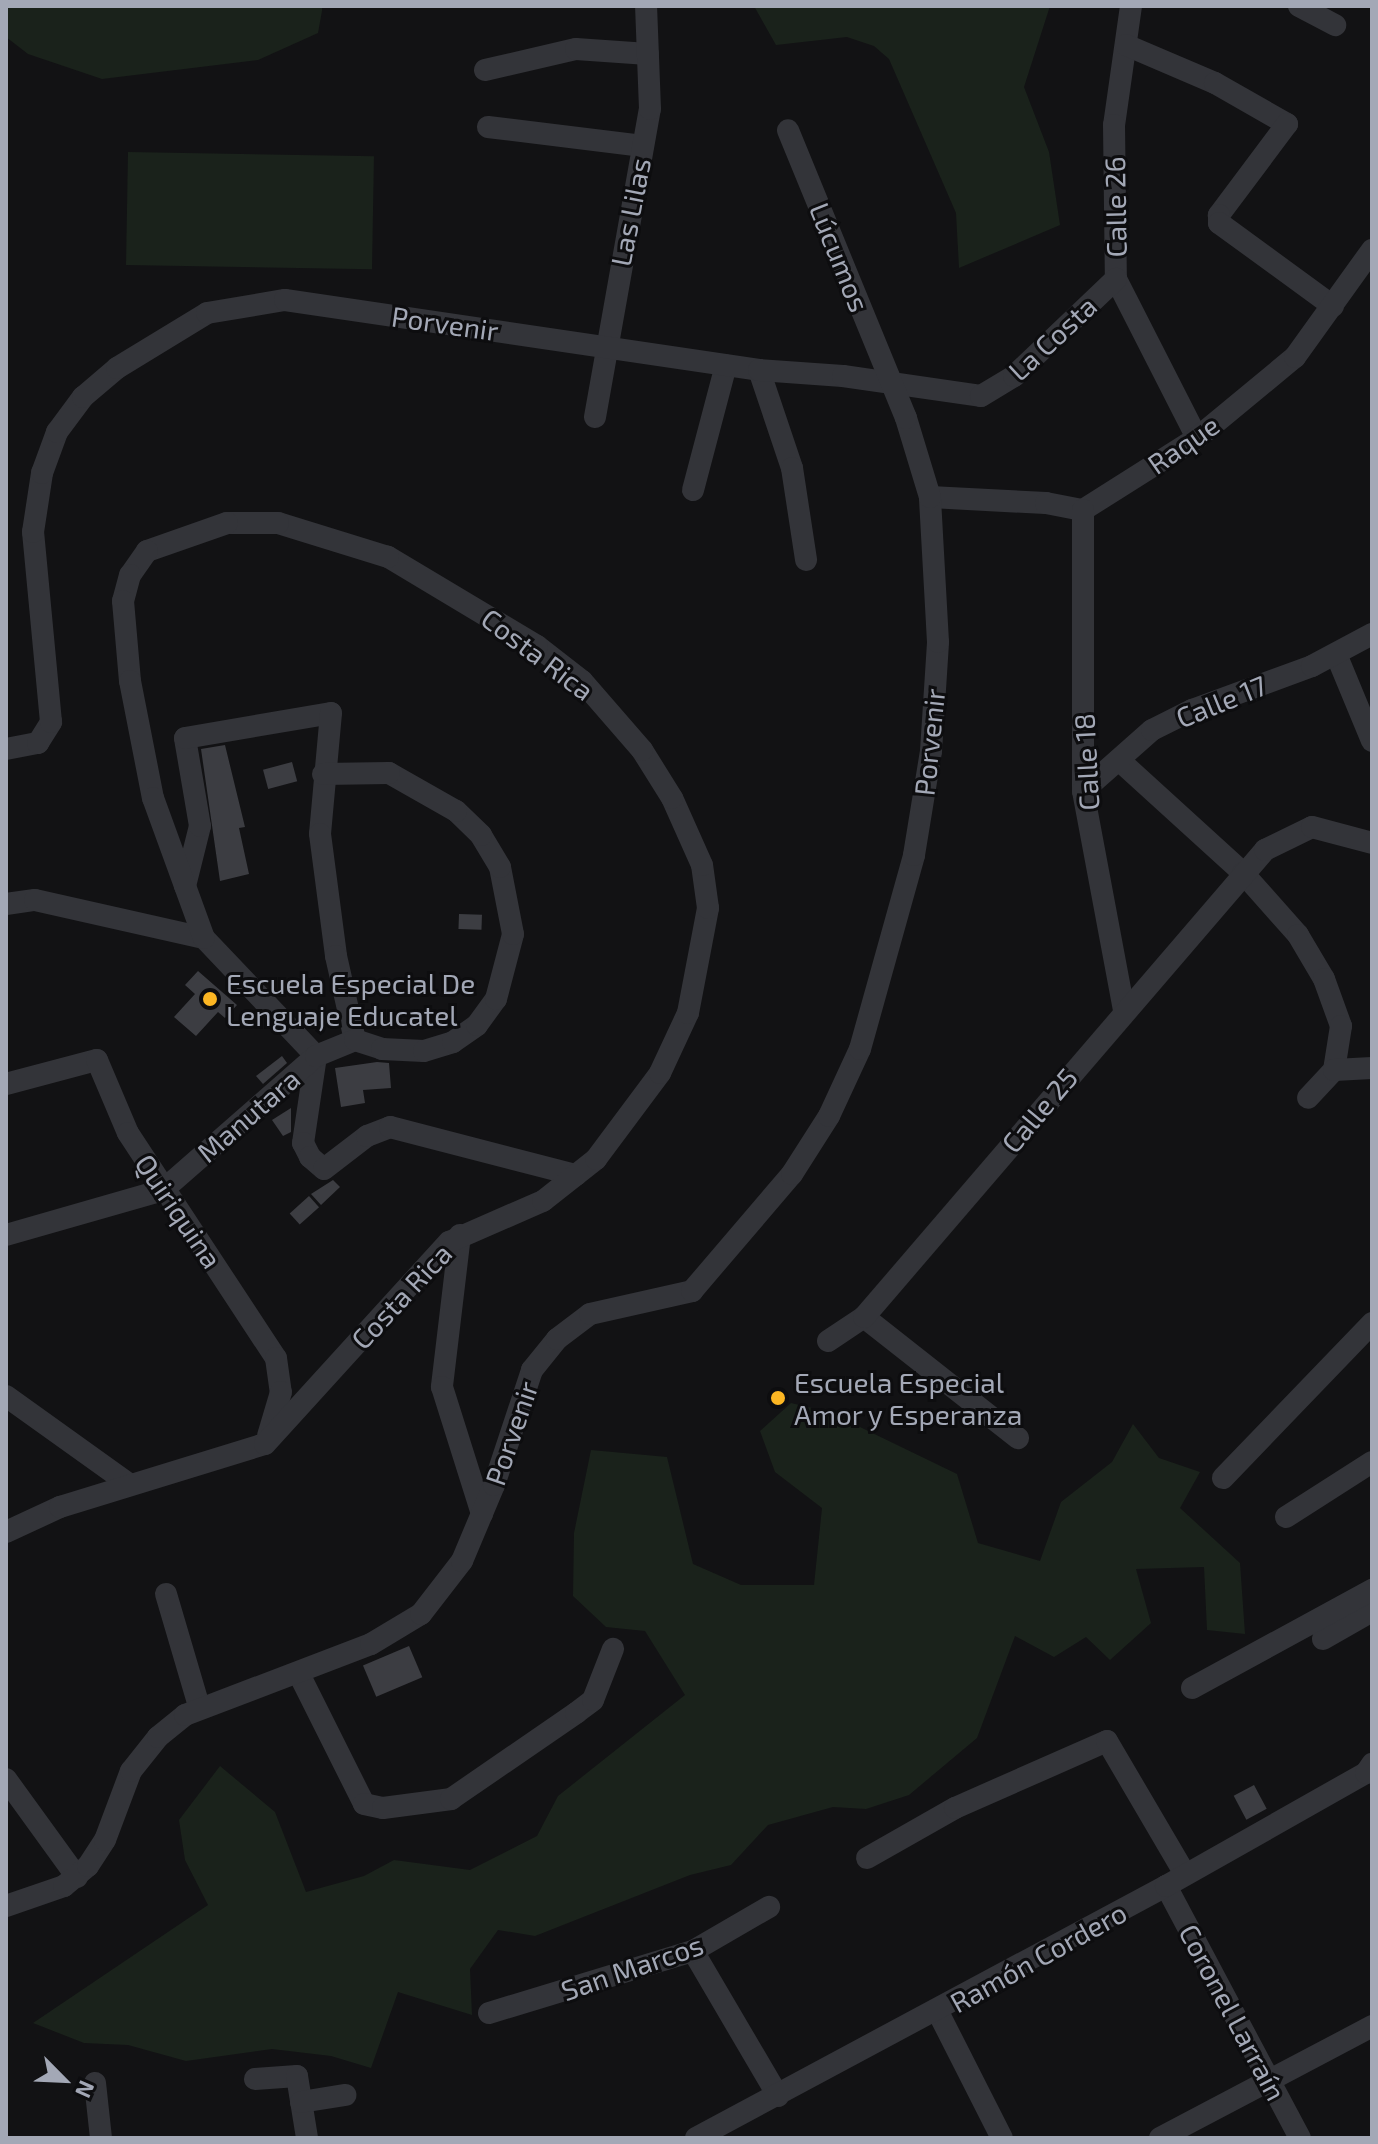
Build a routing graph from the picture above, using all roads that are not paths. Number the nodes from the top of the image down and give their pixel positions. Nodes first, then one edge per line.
1 (646, 6) edge
2 (1131, 6) edge
3 (1299, 6) edge
4 (1335, 25) dead end
5 (1126, 45) junction
6 (648, 54) junction
7 (485, 70) dead end
8 (488, 127) dead end
9 (788, 130) dead end
10 (643, 146) junction
11 (1372, 250) edge
12 (1116, 279) junction
13 (1333, 306) junction
14 (604, 346) junction
15 (726, 365) junction
16 (759, 370) junction
17 (891, 385) junction
18 (595, 417) dead end
19 (1197, 438) junction
20 (693, 490) dead end
21 (930, 497) junction
22 (1083, 510) junction
23 (806, 560) dead end
24 (1372, 634) edge
25 (1336, 654) junction
26 (1372, 741) edge
27 (6, 749) edge
28 (1119, 760) junction
29 (323, 774) junction
30 (1083, 791) junction
31 (1372, 843) edge
32 (1243, 873) junction
33 (185, 886) junction
34 (6, 904) edge
35 (204, 938) junction
36 (1124, 1010) junction
37 (355, 1040) junction
38 (316, 1056) junction
39 (1372, 1068) edge
40 (1334, 1070) junction
41 (6, 1084) edge
42 (1308, 1098) dead end
43 (576, 1175) junction
44 (163, 1190) junction
45 (6, 1235) edge
46 (460, 1235) junction
47 (864, 1317) junction
48 (1372, 1323) edge
49 (828, 1341) dead end
50 (6, 1396) edge
51 (1018, 1438) dead end
52 (265, 1444) junction
53 (1372, 1462) edge
54 (1223, 1478) dead end
55 (129, 1484) junction
56 (482, 1514) junction
57 (1286, 1517) dead end
58 (6, 1532) edge
59 (1372, 1590) edge
60 (166, 1594) dead end
61 (1372, 1611) edge
62 (1323, 1639) dead end
63 (613, 1649) dead end
64 (299, 1674) junction
65 (1192, 1688) dead end
66 (199, 1706) junction
67 (1370, 1773) edge
68 (6, 1779) edge
69 (867, 1858) dead end
70 (77, 1877) junction
71 (1176, 1880) junction
72 (6, 1906) edge
73 (769, 1907) dead end
74 (693, 1951) junction
75 (938, 2012) junction
76 (489, 2013) dead end
77 (1372, 2026) edge
78 (255, 2079) dead end
79 (1266, 2079) junction
80 (95, 2083) dead end
81 (345, 2095) dead end
82 (778, 2096) junction
83 (301, 2102) junction
84 (101, 2138) edge
85 (307, 2138) edge
86 (696, 2138) edge
87 (1002, 2138) edge
88 (1160, 2138) edge
89 (1300, 2138) edge

1 - 6 street, Las Lilas
2 - 5 street, Calle 26
3 - 4 street
5 - 12 street, Calle 26
5 - 13 street
6 - 7 street
6 - 10 street, Las Lilas
8 - 10 street
9 - 17 street, Lúcumos
10 - 14 street, Las Lilas
11 - 13 street, Raque
12 - 17 street, La Costa
12 - 19 street, Calle 26
13 - 19 street, Raque
14 - 15 street, Porvenir
14 - 18 street, Las Lilas
14 - 27 street, Porvenir
15 - 16 street, Porvenir
15 - 20 street
16 - 17 street, Porvenir
16 - 23 street
17 - 21 street, Porvenir
19 - 22 street, Raque
21 - 22 street
21 - 56 street, Porvenir
22 - 30 street, Calle 18
24 - 25 street, Calle 17
25 - 26 street
25 - 28 street, Calle 17
28 - 30 street, Calle 17
28 - 32 street
29 - 33 street
29 - 37 street
29 - 37 street
30 - 36 street, Calle 18
31 - 32 street, Calle 25
32 - 36 street, Calle 25
32 - 40 street
33 - 35 street, Costa Rica
33 - 43 street, Costa Rica
34 - 35 street
35 - 38 street
36 - 47 street, Calle 25
37 - 38 street, Manutara
38 - 43 street
38 - 44 street, Manutara
39 - 40 street
40 - 42 street
41 - 44 street, Quiriquina
43 - 46 street, Costa Rica
44 - 45 street, Manutara
44 - 52 street, Quiriquina
46 - 52 street, Costa Rica
46 - 56 street
47 - 49 street, Calle 25
47 - 51 street
48 - 54 street
50 - 55 street
52 - 55 street
53 - 57 street
55 - 58 street
56 - 64 street, Porvenir
59 - 65 street
60 - 66 street
61 - 62 street
63 - 64 street
64 - 66 street, Porvenir
66 - 70 street, Porvenir
67 - 71 street, Ramón Cordero
68 - 70 street
69 - 71 street, Coronel Larraín
70 - 72 street, Porvenir
71 - 75 street, Ramón Cordero
71 - 79 street, Coronel Larraín
73 - 74 street, San Marcos
74 - 76 street, San Marcos
74 - 82 street
75 - 82 street, Ramón Cordero
75 - 87 street
77 - 79 street
78 - 83 street
79 - 88 street
79 - 89 street, Coronel Larraín
80 - 84 street
81 - 83 street
82 - 86 street, Ramón Cordero
83 - 85 street

